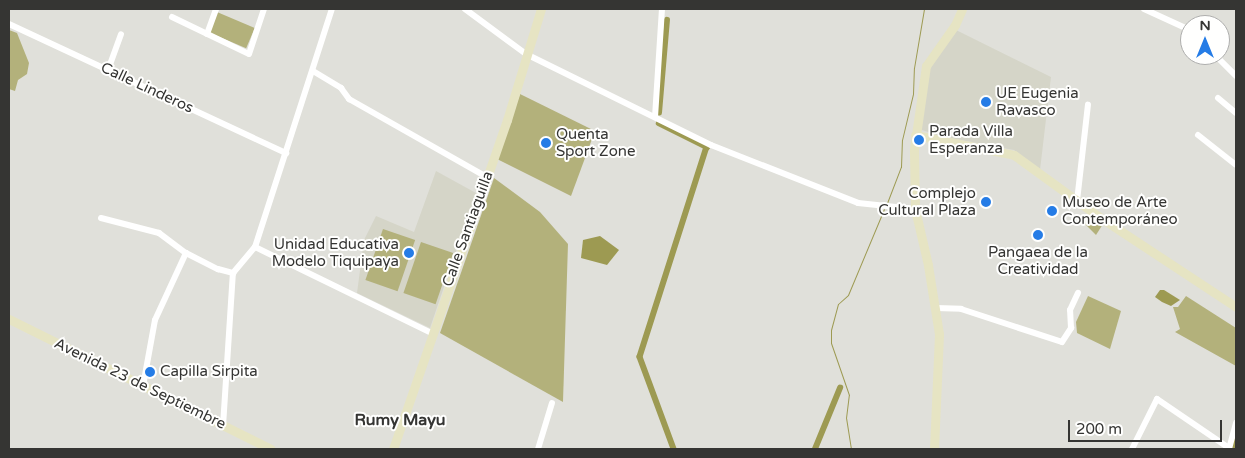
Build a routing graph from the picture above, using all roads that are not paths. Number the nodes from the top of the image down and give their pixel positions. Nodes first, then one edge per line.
1 (216, 9) edge
2 (264, 9) edge
3 (332, 9) edge
4 (465, 9) edge
5 (541, 9) edge
6 (662, 9) edge
7 (962, 9) edge
8 (1144, 9) edge
9 (172, 17) dead end
10 (9, 24) edge
11 (1180, 25) edge
12 (121, 34) dead end
13 (207, 34) junction
14 (526, 54) junction
15 (1225, 65) edge
16 (108, 70) junction
17 (313, 71) junction
18 (1236, 76) edge
19 (1218, 98) dead end
20 (1088, 105) dead end
21 (1236, 113) edge
22 (655, 118) junction
23 (915, 135) junction
24 (1198, 135) dead end
25 (286, 153) junction
26 (1236, 165) edge
27 (487, 177) junction
28 (1077, 202) junction
29 (915, 209) junction
30 (101, 218) dead end
31 (256, 247) junction
32 (186, 253) junction
33 (233, 272) junction
34 (1078, 293) dead end
35 (936, 308) junction
36 (1236, 308) edge
37 (9, 319) edge
38 (431, 333) junction
39 (143, 386) junction
40 (552, 403) dead end
41 (1236, 423) edge
42 (223, 426) junction
43 (270, 449) edge
44 (393, 449) edge
45 (538, 449) edge
46 (934, 449) edge
47 (1132, 449) edge
48 (1229, 449) edge

1 - 13 street
2 - 13 street
3 - 17 street
4 - 14 street
5 - 14 main road, Calle Santiaguilla
6 - 22 street
7 - 23 main road
8 - 11 street
9 - 13 street
10 - 16 street, Calle Linderos
12 - 16 street
14 - 22 street
14 - 27 main road, Calle Santiaguilla
15 - 18 street
16 - 25 street, Calle Linderos
17 - 25 street
17 - 27 street
19 - 21 street
20 - 28 street
22 - 29 street
23 - 28 main road
23 - 29 main road
24 - 26 street
25 - 31 street
27 - 38 main road, Calle Santiaguilla
28 - 36 main road
29 - 35 main road
30 - 32 street
31 - 33 street
31 - 38 street
32 - 33 street
32 - 39 street
33 - 42 street
34 - 35 street
35 - 46 main road
37 - 39 main road, Avenida 23 de Septiembre
38 - 44 main road, Calle Santiaguilla
39 - 42 main road, Avenida 23 de Septiembre
40 - 45 street
41 - 48 street
42 - 43 main road, Avenida 23 de Septiembre
47 - 48 street

